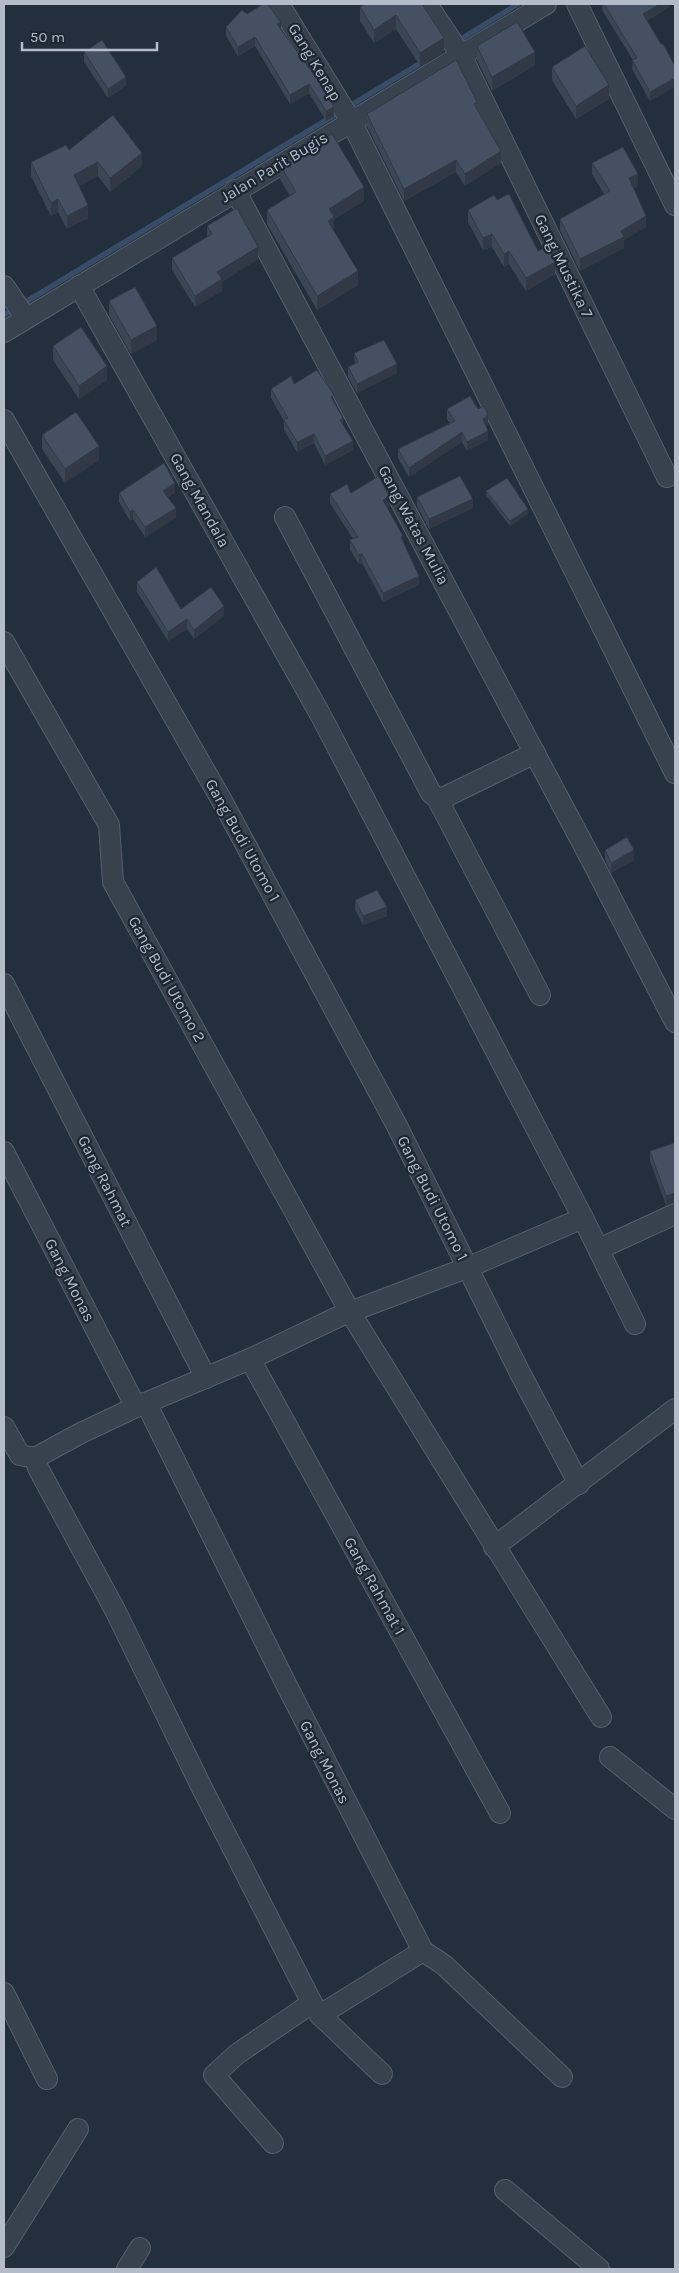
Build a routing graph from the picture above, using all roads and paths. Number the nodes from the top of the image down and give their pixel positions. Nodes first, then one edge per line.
1 (279, 4) edge
2 (427, 4) edge
3 (546, 4) edge
4 (577, 4) edge
5 (455, 46) junction
6 (350, 121) junction
7 (235, 190) junction
8 (675, 205) edge
9 (4, 286) edge
10 (79, 286) junction
11 (26, 318) junction
12 (4, 332) edge
13 (4, 420) edge
14 (667, 477) dead end
15 (285, 517) dead end
16 (4, 642) edge
17 (535, 753) junction
18 (675, 773) edge
19 (437, 798) junction
20 (4, 984) edge
21 (540, 995) dead end
22 (675, 1022) edge
23 (4, 1152) edge
24 (675, 1214) edge
25 (583, 1218) junction
26 (599, 1249) junction
27 (469, 1267) junction
28 (350, 1312) junction
29 (635, 1324) dead end
30 (250, 1359) junction
31 (206, 1378) junction
32 (141, 1405) junction
33 (675, 1409) edge
34 (4, 1428) edge
35 (35, 1458) junction
36 (579, 1484) junction
37 (494, 1547) junction
38 (601, 1717) dead end
39 (610, 1757) dead end
40 (675, 1809) edge
41 (500, 1813) dead end
42 (423, 1951) junction
43 (4, 1993) edge
44 (316, 2009) junction
45 (382, 2074) dead end
46 (562, 2077) dead end
47 (47, 2079) dead end
48 (78, 2129) dead end
49 (272, 2143) dead end
50 (505, 2190) dead end
51 (4, 2247) edge
52 (140, 2248) dead end
53 (127, 2269) edge
54 (599, 2269) edge

1 - 6 street, Gang Kenap
2 - 5 street, Gang Mustika 7
3 - 5 street, Jalan Parit Bugis
4 - 8 street
5 - 6 street, Jalan Parit Bugis
5 - 14 street, Gang Mustika 7
6 - 7 street, Jalan Parit Bugis
6 - 18 street, Gang Kenap
7 - 10 street, Jalan Parit Bugis
7 - 17 street, Gang Watas Mulia
9 - 11 street
10 - 11 street, Jalan Parit Bugis
10 - 25 street, Gang Mandala
11 - 12 street, Jalan Parit Bugis
13 - 27 street, Gang Budi Utomo 1
15 - 19 street
16 - 28 street, Gang Budi Utomo 2
17 - 19 street
17 - 22 street, Gang Watas Mulia
19 - 21 street
20 - 31 street, Gang Rahmat
23 - 32 street, Gang Monas
24 - 26 street
25 - 26 street, Gang Mandala
25 - 27 street
26 - 29 street, Gang Mandala
27 - 28 street
27 - 36 street, Gang Budi Utomo 1
28 - 30 street
28 - 37 street, Gang Budi Utomo 2
30 - 31 street
30 - 41 street, Gang Rahmat 1
31 - 32 street
32 - 35 street
32 - 42 street, Gang Monas
33 - 36 street
34 - 35 street
35 - 44 street
36 - 37 street
37 - 38 street, Gang Budi Utomo 2
39 - 40 street
42 - 44 street
42 - 46 street, Gang Monas
43 - 47 street
44 - 45 street
44 - 49 street
48 - 51 street
50 - 54 street
52 - 53 street

